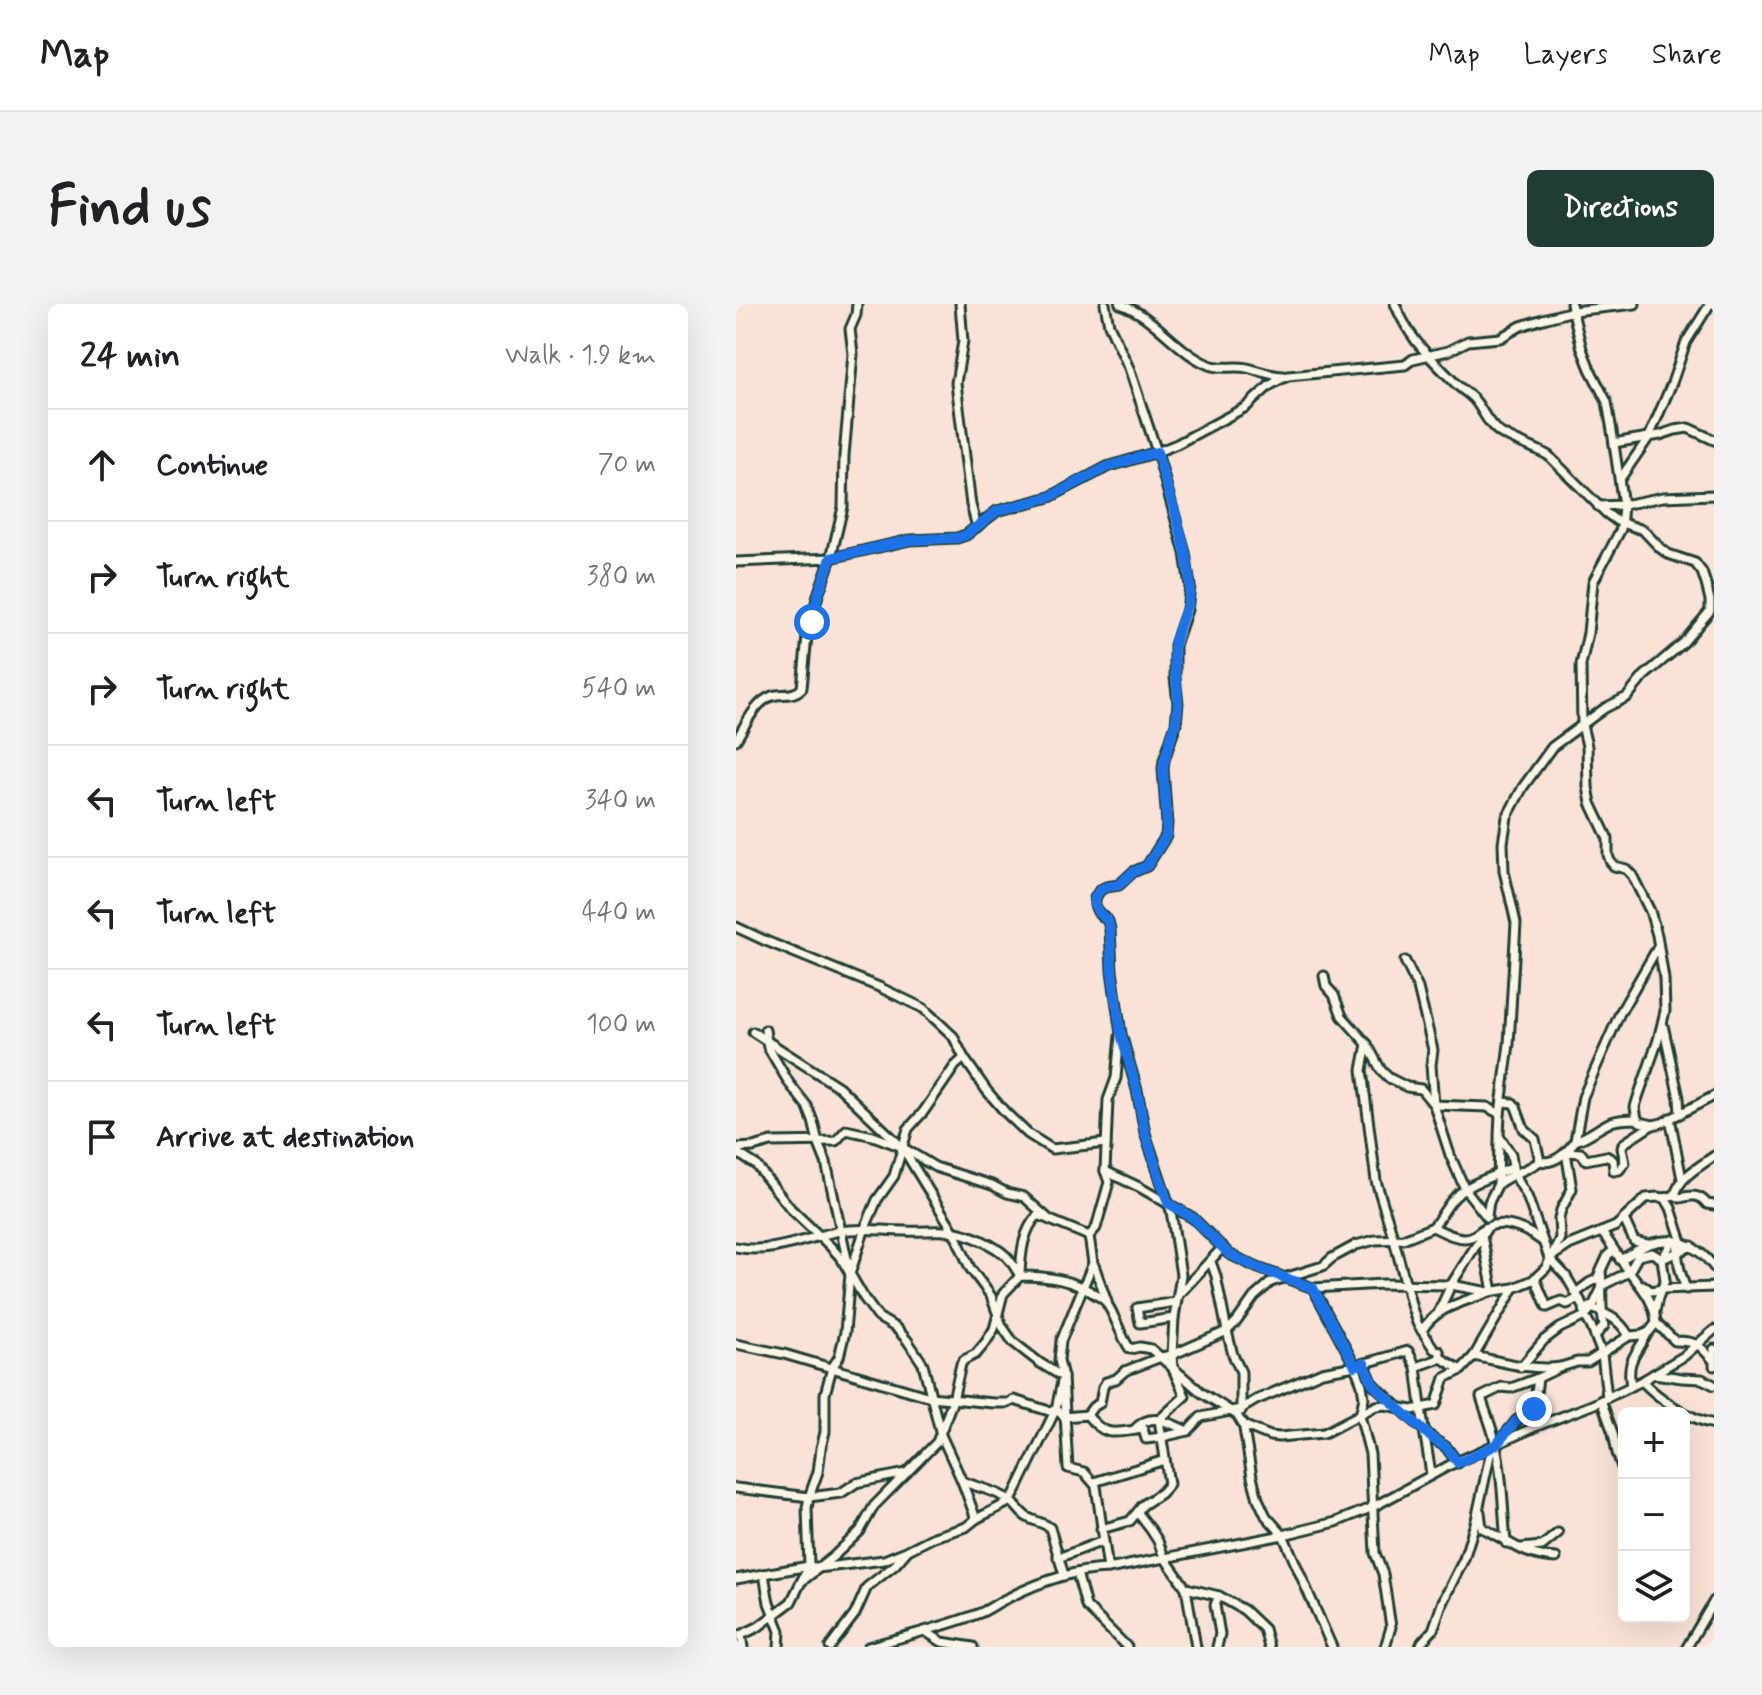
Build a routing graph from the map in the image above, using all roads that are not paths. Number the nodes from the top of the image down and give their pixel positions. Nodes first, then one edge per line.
1 (857, 304) edge
2 (960, 304) edge
3 (1105, 304) edge
4 (1120, 304) edge
5 (1395, 304) edge
6 (1635, 304) edge
7 (1710, 304) edge
8 (1572, 308) edge
9 (1429, 357) junction
10 (1288, 376) junction
11 (1649, 437) junction
12 (1714, 440) edge
13 (1614, 443) junction
14 (1157, 452) junction
15 (1620, 479) junction
16 (1714, 484) edge
17 (1712, 495) edge
18 (1623, 505) junction
19 (1598, 506) junction
20 (1623, 523) junction
21 (977, 527) junction
22 (831, 558) junction
23 (736, 562) edge
24 (1582, 725) junction
25 (736, 740) edge
26 (736, 927) edge
27 (1658, 947) junction
28 (1405, 961) dead end
29 (1324, 976) dead end
30 (1662, 1023) junction
31 (765, 1030) dead end
32 (753, 1032) dead end
33 (1121, 1034) junction
34 (767, 1043) junction
35 (1367, 1044) junction
36 (964, 1058) junction
37 (1714, 1096) edge
38 (1502, 1102) junction
39 (1434, 1105) junction
40 (1500, 1114) junction
41 (1680, 1114) junction
42 (1670, 1118) junction
43 (1637, 1119) junction
44 (1653, 1125) junction
45 (1499, 1136) junction
46 (1575, 1141) junction
47 (818, 1142) junction
48 (1106, 1143) junction
49 (902, 1147) junction
50 (736, 1150) edge
51 (1566, 1152) junction
52 (1714, 1156) edge
53 (1540, 1161) junction
54 (1105, 1171) junction
55 (1498, 1174) junction
56 (1514, 1174) junction
57 (1682, 1179) junction
58 (1498, 1184) junction
59 (1465, 1189) junction
60 (1675, 1195) junction
61 (1665, 1198) junction
62 (1168, 1203) junction
63 (1714, 1205) edge
64 (1624, 1219) junction
65 (1050, 1220) junction
66 (1488, 1221) junction
67 (1433, 1227) junction
68 (865, 1228) junction
69 (841, 1231) junction
70 (954, 1232) junction
71 (1601, 1232) junction
72 (1089, 1236) junction
73 (1482, 1236) junction
74 (820, 1238) junction
75 (1394, 1240) junction
76 (1678, 1241) junction
77 (1543, 1242) junction
78 (1649, 1244) junction
79 (1692, 1246) junction
80 (736, 1247) edge
81 (1223, 1247) junction
82 (1614, 1250) junction
83 (1677, 1253) junction
84 (1549, 1258) junction
85 (1662, 1259) junction
86 (1620, 1260) junction
87 (1211, 1262) junction
88 (1093, 1263) junction
89 (1714, 1265) edge
90 (1601, 1271) junction
91 (1629, 1272) junction
92 (850, 1274) junction
93 (1020, 1276) junction
94 (1535, 1278) junction
95 (1285, 1279) junction
96 (1639, 1281) junction
97 (1451, 1285) junction
98 (1603, 1285) junction
99 (1082, 1286) junction
100 (1406, 1286) junction
101 (1714, 1287) edge
102 (1313, 1288) junction
103 (1514, 1288) junction
104 (1662, 1289) junction
105 (1686, 1289) junction
106 (1491, 1292) junction
107 (1578, 1296) junction
108 (1178, 1299) junction
109 (1107, 1302) junction
110 (1592, 1308) junction
111 (1439, 1311) junction
112 (996, 1312) junction
113 (1601, 1312) junction
114 (1655, 1312) junction
115 (1585, 1316) junction
116 (1174, 1318) junction
117 (1656, 1323) junction
118 (1714, 1330) edge
119 (1227, 1331) junction
120 (1422, 1331) junction
121 (1649, 1332) junction
122 (1595, 1336) junction
123 (1629, 1336) junction
124 (736, 1344) edge
125 (1699, 1344) junction
126 (1714, 1349) edge
127 (1602, 1354) junction
128 (1172, 1355) junction
129 (1474, 1356) junction
130 (1161, 1357) junction
131 (1441, 1358) junction
132 (1713, 1360) edge
133 (1364, 1363) junction
134 (1355, 1366) junction
135 (1714, 1366) edge
136 (1416, 1367) junction
137 (1521, 1367) junction
138 (1561, 1367) junction
139 (832, 1368) junction
140 (1173, 1369) junction
141 (1461, 1370) junction
142 (1651, 1375) junction
143 (1063, 1377) junction
144 (1538, 1378) junction
145 (1642, 1381) junction
146 (1714, 1385) edge
147 (1631, 1386) junction
148 (930, 1397) junction
149 (1604, 1398) junction
150 (953, 1400) junction
151 (1399, 1407) junction
152 (1421, 1408) junction
153 (1056, 1409) junction
154 (1241, 1409) junction
155 (1229, 1411) junction
156 (1087, 1415) junction
157 (1360, 1415) junction
158 (1064, 1417) junction
159 (1159, 1420) junction
160 (1714, 1424) edge
161 (1243, 1425) junction
162 (1134, 1430) junction
163 (1424, 1430) junction
164 (1188, 1431) junction
165 (940, 1433) junction
166 (1162, 1437) junction
167 (1494, 1446) junction
168 (1618, 1450) edge
169 (1165, 1460) junction
170 (1458, 1463) junction
171 (908, 1473) junction
172 (1431, 1474) junction
173 (962, 1481) junction
174 (1094, 1482) junction
175 (736, 1488) edge
176 (809, 1497) junction
177 (1011, 1501) junction
178 (1479, 1503) junction
179 (1373, 1507) junction
180 (1138, 1513) junction
181 (976, 1519) junction
182 (1101, 1529) junction
183 (1558, 1533) dead end
184 (1283, 1535) junction
185 (1103, 1541) junction
186 (1506, 1543) junction
187 (1516, 1548) junction
188 (908, 1550) junction
189 (1164, 1557) junction
190 (1058, 1558) junction
191 (1556, 1558) dead end
192 (814, 1567) junction
193 (1108, 1569) junction
194 (1077, 1573) junction
195 (764, 1574) junction
196 (1064, 1575) junction
197 (736, 1579) edge
198 (1186, 1588) junction
199 (1219, 1596) junction
200 (1714, 1601) edge
201 (773, 1615) junction
202 (925, 1631) junction
203 (743, 1647) edge
204 (779, 1647) edge
205 (830, 1647) edge
206 (868, 1647) edge
207 (973, 1647) edge
208 (1127, 1647) edge
209 (1196, 1647) edge
210 (1217, 1647) edge
211 (1269, 1647) edge
212 (1332, 1647) edge
213 (1385, 1647) edge
214 (1420, 1647) edge
215 (1687, 1647) edge

1 - 22 street
2 - 21 street
3 - 14 street
4 - 10 street
5 - 9 street
6 - 8 street
7 - 11 street
8 - 9 street
8 - 13 street
9 - 10 street
9 - 19 street
10 - 14 street
11 - 12 street
11 - 13 street
11 - 15 street
13 - 15 street
14 - 21 street
14 - 33 street
15 - 18 street
16 - 17 street
17 - 18 street
18 - 19 street
18 - 20 street
19 - 20 street
20 - 24 street
20 - 24 street
21 - 22 street
22 - 23 street
22 - 25 street
24 - 27 street
24 - 38 street
26 - 36 street
27 - 30 street
27 - 46 street
28 - 39 street
29 - 35 street
30 - 41 street
30 - 43 street
31 - 34 street
32 - 34 street
33 - 48 street
33 - 62 street
34 - 47 street
34 - 49 street
35 - 39 street
35 - 75 street
36 - 48 street
36 - 49 street
37 - 41 street
38 - 40 street
38 - 53 street
39 - 40 street
39 - 59 street
40 - 45 street
41 - 42 street
42 - 44 street
42 - 57 street
43 - 44 street
43 - 46 street
44 - 51 street
45 - 55 street
45 - 56 street
46 - 51 street
47 - 49 street
47 - 50 street
47 - 69 street
48 - 54 street
49 - 65 street
49 - 68 street
49 - 70 street
50 - 74 street
51 - 53 street
51 - 84 street
52 - 57 street
53 - 56 street
54 - 62 street
54 - 72 street
55 - 56 street
55 - 58 street
55 - 59 street
56 - 58 street
56 - 77 street
57 - 60 street
58 - 66 street
59 - 66 street
59 - 67 street
60 - 61 street
60 - 63 street
61 - 64 street
61 - 76 street
62 - 81 street
62 - 108 street
64 - 71 street
64 - 78 street
65 - 72 street
65 - 93 street
66 - 67 street
66 - 73 street
66 - 77 street
67 - 75 street
68 - 69 street
68 - 70 street
68 - 92 street
69 - 74 street
69 - 92 street
70 - 93 street
70 - 112 street
71 - 82 street
71 - 84 street
72 - 88 street
73 - 97 street
73 - 106 street
74 - 80 street
74 - 92 street
75 - 95 street
75 - 100 street
76 - 78 street
76 - 79 street
76 - 83 street
76 - 85 street
77 - 84 street
78 - 86 street
79 - 83 street
79 - 89 street
81 - 87 street
81 - 95 street
82 - 86 street
82 - 90 street
83 - 85 street
83 - 105 street
84 - 94 street
84 - 107 street
85 - 91 street
85 - 104 street
86 - 91 street
87 - 108 street
87 - 119 street
88 - 99 street
88 - 109 street
90 - 98 street
90 - 107 street
91 - 96 street
91 - 98 street
92 - 139 street
92 - 148 street
93 - 99 street
93 - 112 street
94 - 103 street
94 - 107 street
95 - 102 street
95 - 119 street
96 - 104 street
96 - 114 street
97 - 100 street
97 - 106 street
97 - 111 street
98 - 110 street
98 - 113 street
99 - 109 street
99 - 143 street
100 - 102 street
100 - 120 street
101 - 105 street
102 - 134 street
103 - 106 street
103 - 129 street
104 - 105 street
104 - 114 street
106 - 111 street
107 - 110 street
107 - 115 street
108 - 116 street
108 - 116 street
109 - 130 street
110 - 113 street
110 - 115 street
111 - 120 street
112 - 143 street
112 - 150 street
113 - 122 street
113 - 123 street
114 - 117 street
115 - 122 street
115 - 137 street
116 - 128 street
117 - 121 street
117 - 125 street
118 - 125 street
119 - 128 street
119 - 154 street
120 - 131 street
121 - 123 street
121 - 147 street
122 - 127 street
123 - 127 street
124 - 139 street
125 - 132 street
125 - 142 street
126 - 132 street
127 - 138 street
127 - 149 street
128 - 130 street
128 - 140 street
129 - 137 street
129 - 141 street
130 - 140 street
130 - 156 street
131 - 136 street
131 - 141 street
132 - 135 street
133 - 134 street
133 - 136 street
133 - 151 street
134 - 154 street
134 - 157 street
136 - 152 street
137 - 138 street
138 - 144 street
139 - 148 street
139 - 176 street
140 - 155 street
140 - 159 street
141 - 152 street
142 - 145 street
142 - 146 street
143 - 153 street
143 - 158 street
144 - 167 street
144 - 167 street
145 - 147 street
145 - 160 street
147 - 149 street
148 - 150 street
148 - 165 street
149 - 167 street
149 - 168 street
150 - 153 street
150 - 165 street
151 - 152 street
151 - 157 street
151 - 163 street
152 - 163 street
153 - 158 street
153 - 177 street
154 - 155 street
154 - 161 street
155 - 161 street
155 - 164 street
156 - 158 street
156 - 162 street
157 - 161 street
157 - 179 street
158 - 174 street
159 - 162 street
159 - 164 street
159 - 166 street
161 - 184 street
162 - 166 street
163 - 170 street
163 - 172 street
164 - 166 street
165 - 171 street
165 - 173 street
166 - 169 street
167 - 170 street
167 - 178 street
167 - 186 street
169 - 174 street
169 - 180 street
170 - 172 street
171 - 176 street
171 - 192 street
172 - 179 street
173 - 177 street
173 - 181 street
174 - 182 street
175 - 176 street
176 - 192 street
177 - 181 street
177 - 190 street
178 - 186 street
178 - 214 street
179 - 184 street
179 - 213 street
180 - 182 street
180 - 189 street
181 - 188 street
182 - 185 street
183 - 187 street
184 - 189 street
184 - 212 street
185 - 190 street
185 - 193 street
186 - 187 street
187 - 191 street
188 - 192 street
188 - 205 street
189 - 193 street
189 - 198 street
190 - 196 street
192 - 195 street
192 - 201 street
193 - 194 street
194 - 196 street
194 - 208 street
195 - 197 street
195 - 201 street
196 - 202 street
198 - 199 street
198 - 209 street
199 - 210 street
199 - 211 street
200 - 215 street
201 - 203 street
201 - 204 street
202 - 206 street
202 - 207 street

